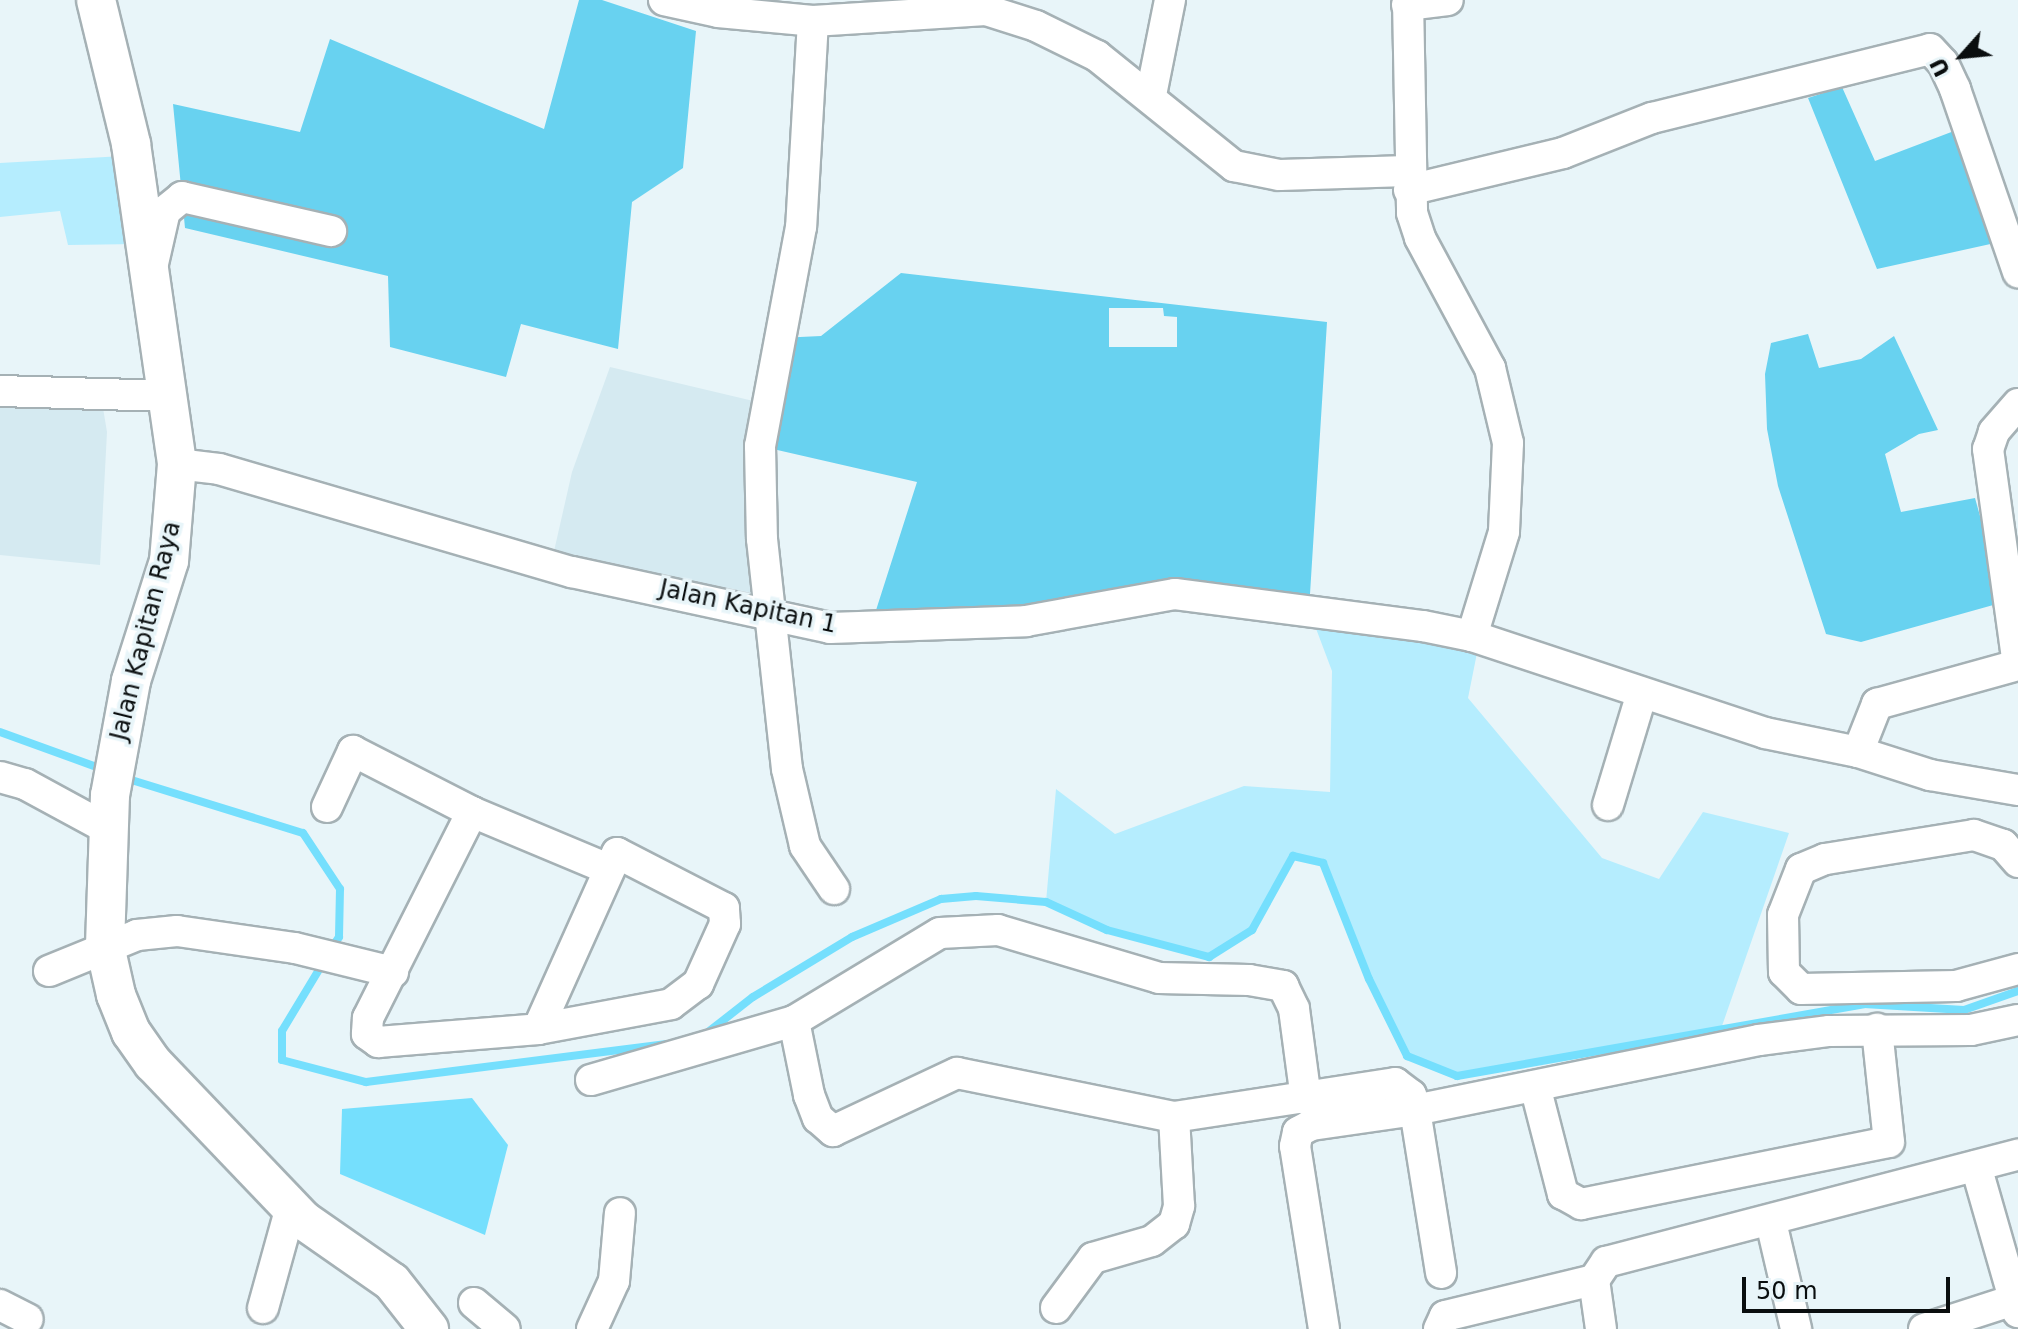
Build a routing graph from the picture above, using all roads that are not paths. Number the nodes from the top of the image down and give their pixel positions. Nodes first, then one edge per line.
1 (96, 0) edge
2 (664, 0) edge
3 (1170, 0) edge
4 (1448, 0) edge
5 (1407, 3) edge
6 (933, 5) edge
7 (813, 21) junction
8 (1151, 95) junction
9 (1408, 180) junction
10 (331, 231) dead end
11 (152, 270) junction
12 (2018, 272) edge
13 (0, 391) edge
14 (170, 396) junction
15 (2018, 404) edge
16 (177, 464) junction
17 (767, 614) junction
18 (1472, 636) junction
19 (2018, 664) edge
20 (1642, 693) junction
21 (1858, 752) junction
22 (0, 777) edge
23 (2018, 790) edge
24 (1608, 805) dead end
25 (327, 807) dead end
26 (109, 812) junction
27 (472, 812) junction
28 (2018, 862) edge
29 (608, 869) junction
30 (834, 889) dead end
31 (105, 946) junction
32 (2018, 969) edge
33 (49, 971) dead end
34 (393, 972) junction
35 (2018, 1020) edge
36 (794, 1021) junction
37 (538, 1029) junction
38 (1877, 1029) junction
39 (591, 1080) dead end
40 (1535, 1086) junction
41 (1306, 1099) junction
42 (1415, 1110) junction
43 (1174, 1117) junction
44 (2018, 1155) edge
45 (1976, 1166) junction
46 (291, 1207) junction
47 (620, 1213) dead end
48 (1771, 1222) junction
49 (1441, 1273) dead end
50 (1594, 1280) junction
51 (474, 1303) dead end
52 (0, 1305) edge
53 (2016, 1306) edge
54 (263, 1308) dead end
55 (1056, 1308) dead end
56 (28, 1319) dead end
57 (1319, 1328) edge
58 (429, 1329) edge
59 (505, 1329) edge
60 (570, 1329) edge
61 (589, 1329) edge
62 (1439, 1329) edge
63 (1601, 1329) edge
64 (1796, 1329) edge
65 (1924, 1329) edge

1 - 11 street, Jalan Kapitan Raya
2 - 7 street
3 - 8 street
4 - 5 street
5 - 9 street
6 - 7 street
6 - 8 street
7 - 17 street
8 - 9 street
9 - 12 street
9 - 18 street
10 - 11 street
11 - 14 street, Jalan Kapitan Raya
13 - 14 street
14 - 16 street, Jalan Kapitan Raya
15 - 19 street
16 - 17 street, Jalan Kapitan 1
16 - 26 street, Jalan Kapitan Raya
17 - 18 street, Jalan Kapitan 1
17 - 30 street
18 - 20 street, Jalan Kapitan 1
19 - 21 street
20 - 21 street, Jalan Kapitan 1
20 - 24 street
21 - 23 street, Jalan Kapitan 1
22 - 26 street
25 - 27 street
26 - 31 street, Jalan Kapitan Raya
27 - 29 street
27 - 34 street
28 - 32 street
29 - 37 street
29 - 37 street
31 - 33 street
31 - 34 street
31 - 46 street, Jalan Kapitan Raya
34 - 37 street
35 - 38 street
36 - 39 street
36 - 41 street
36 - 43 street
38 - 40 street
38 - 40 street
40 - 42 street
41 - 42 street
41 - 43 street
42 - 49 street
42 - 57 street
43 - 55 street
44 - 45 street
45 - 48 street
45 - 53 street
46 - 54 street
46 - 58 street, Jalan Kapitan Raya
47 - 61 street
48 - 50 street
48 - 64 street
50 - 62 street
50 - 63 street
51 - 59 street
52 - 56 street
53 - 65 street
60 - 61 street

